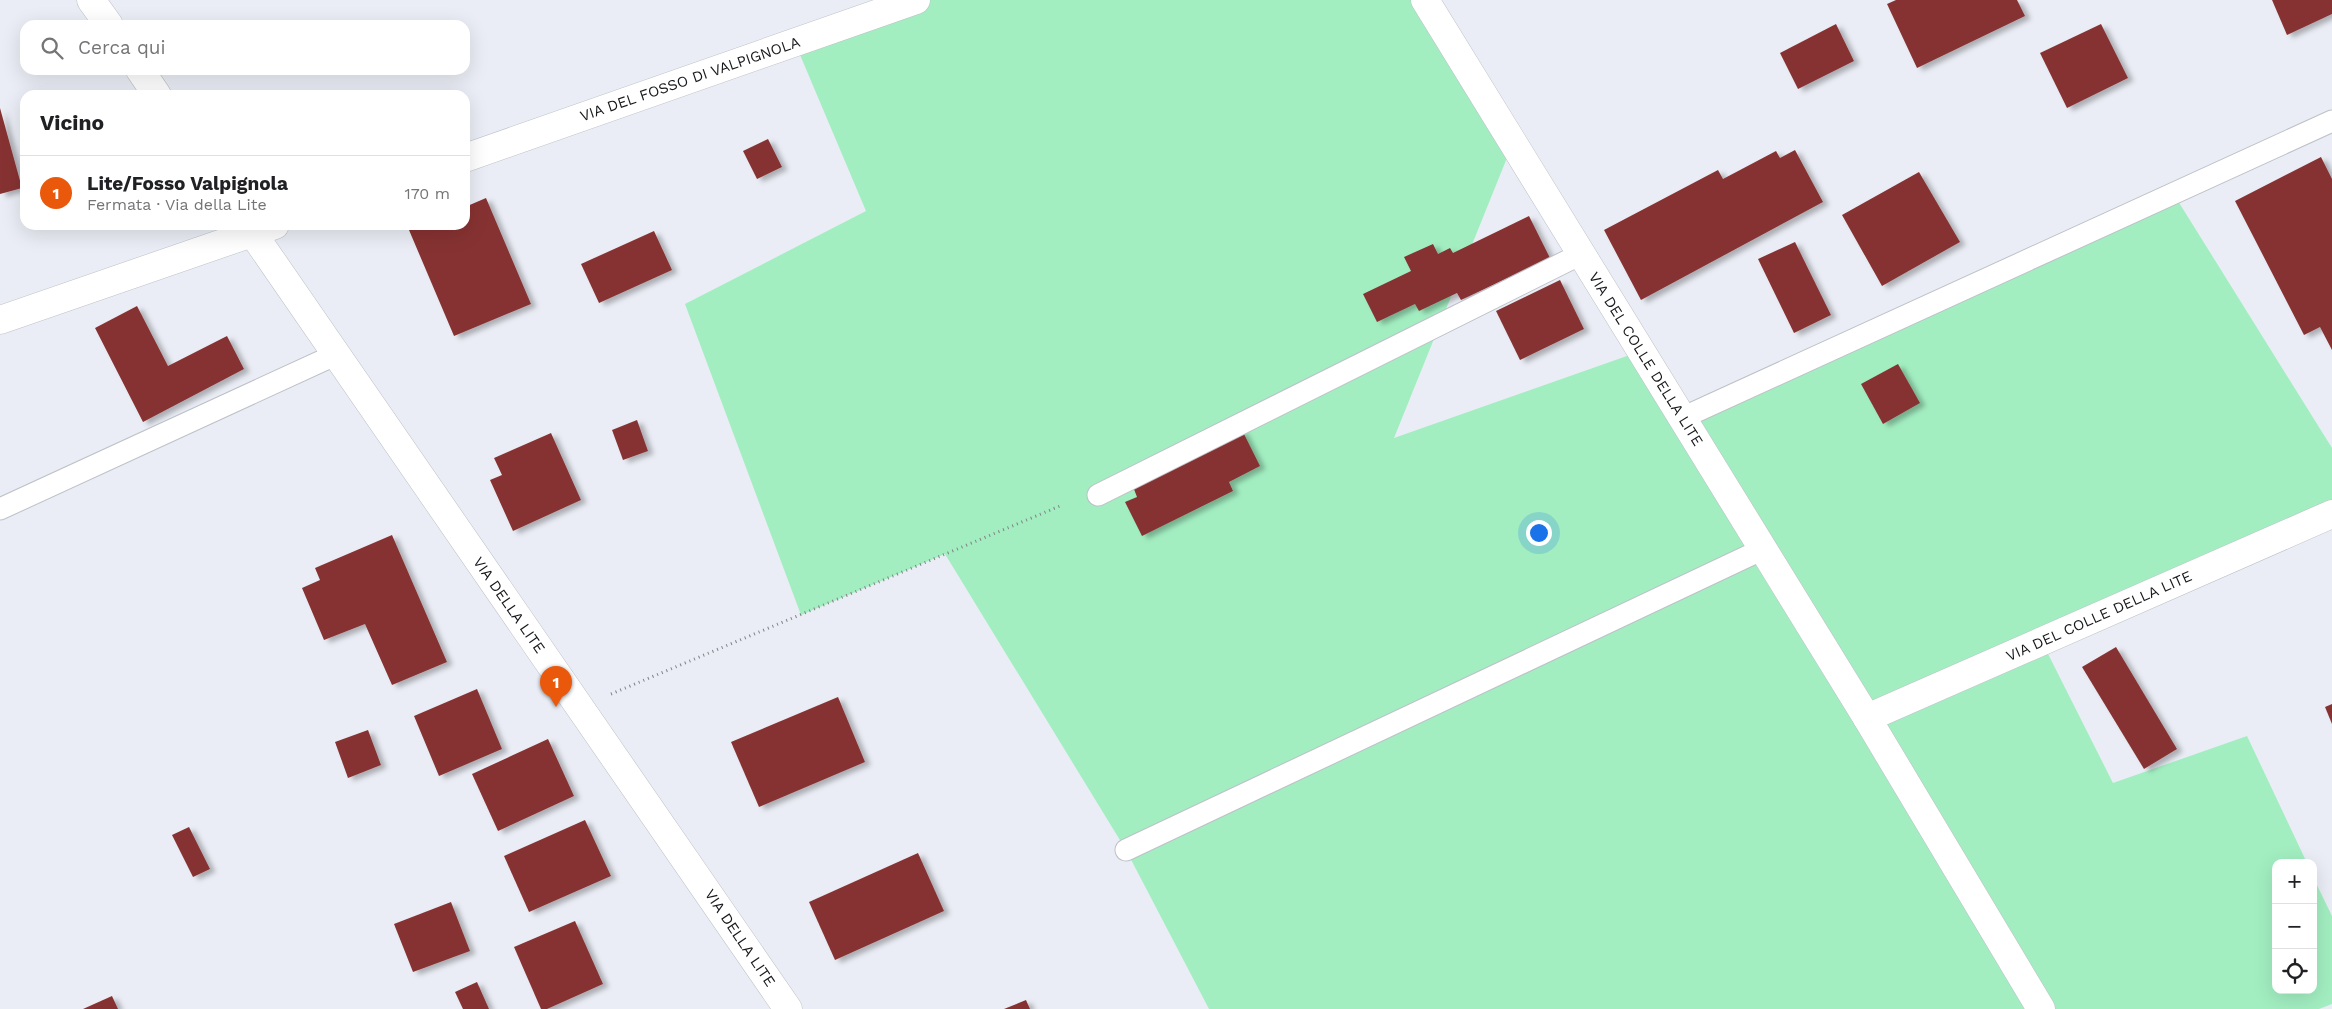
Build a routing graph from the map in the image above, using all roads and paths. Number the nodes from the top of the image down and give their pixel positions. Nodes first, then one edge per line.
1 (91, 0) edge
2 (1425, 0) edge
3 (905, 2) edge
4 (105, 20) edge
5 (143, 75) edge
6 (154, 90) edge
7 (2332, 121) edge
8 (470, 156) edge
9 (252, 230) edge
10 (259, 230) edge
11 (1581, 254) junction
12 (0, 320) edge
13 (336, 354) junction
14 (1682, 418) junction
15 (1098, 495) dead end
16 (1060, 506) dead end
17 (0, 509) edge
18 (2332, 514) edge
19 (1763, 549) junction
20 (580, 707) junction
21 (1867, 718) junction
22 (1126, 850) dead end
23 (788, 1009) edge
24 (2041, 1009) edge

1 - 4 street
2 - 11 street, VIA DEL COLLE DELLA LITE
3 - 8 street, VIA DEL FOSSO DI VALPIGNOLA
5 - 6 street
7 - 14 lane
9 - 12 street
10 - 13 street, VIA DELLA LITE
11 - 14 street, VIA DEL COLLE DELLA LITE
11 - 15 lane
13 - 17 lane
13 - 20 street, VIA DELLA LITE
14 - 19 street, VIA DEL COLLE DELLA LITE
16 - 20 path
18 - 21 street, VIA DEL COLLE DELLA LITE
19 - 21 street, VIA DEL COLLE DELLA LITE
19 - 22 lane
20 - 23 street, VIA DELLA LITE
21 - 24 street, VIA DEL COLLE DELLA LITE

